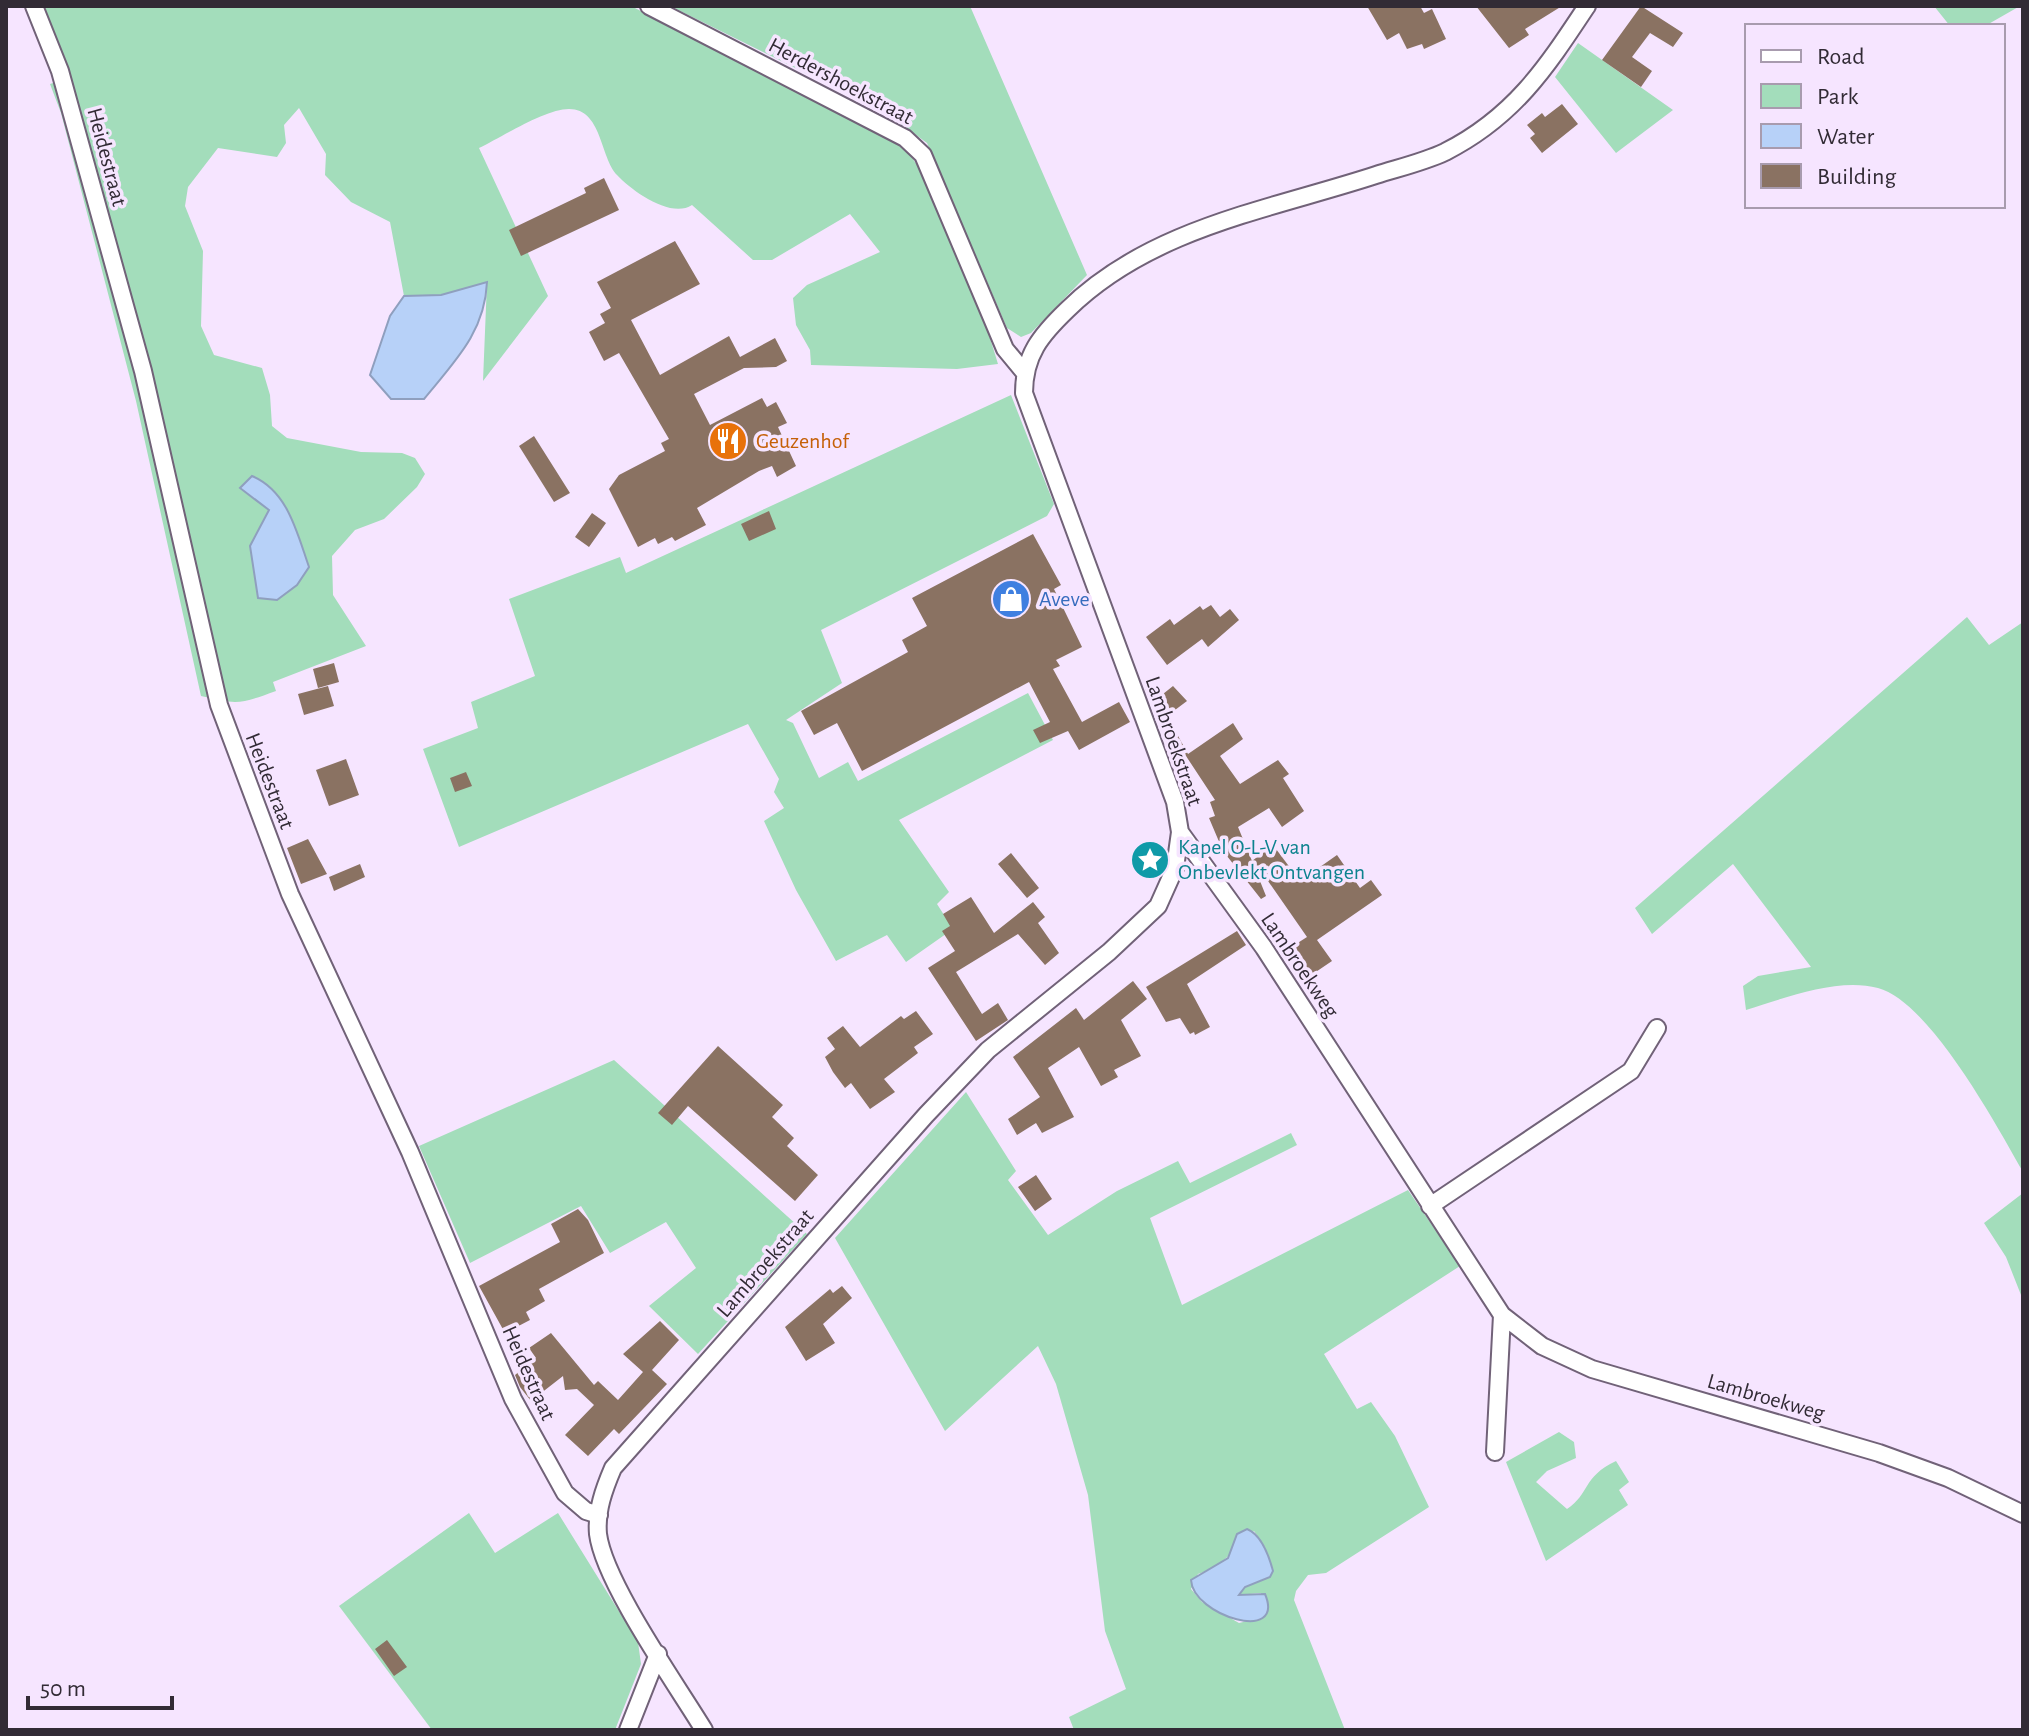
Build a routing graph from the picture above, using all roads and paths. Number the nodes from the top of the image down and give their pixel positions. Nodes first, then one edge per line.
1 (34, 6) edge
2 (649, 6) edge
3 (1587, 6) edge
4 (1024, 372) junction
5 (1180, 832) junction
6 (1657, 1028) dead end
7 (1430, 1206) junction
8 (1502, 1315) junction
9 (1495, 1452) dead end
10 (2023, 1514) edge
11 (599, 1515) junction
12 (658, 1654) junction
13 (628, 1730) edge
14 (704, 1730) edge

1 - 11 street, Heidestraat
2 - 4 street, Herdershoekstraat
3 - 4 street
4 - 5 street, Lambroekstraat
5 - 7 street, Lambroekweg
5 - 11 street, Lambroekstraat
6 - 7 street
7 - 8 street, Lambroekweg
8 - 9 street
8 - 10 street, Lambroekweg
11 - 12 street, Lambroekstraat
12 - 13 street
12 - 14 street, Lambroekstraat

